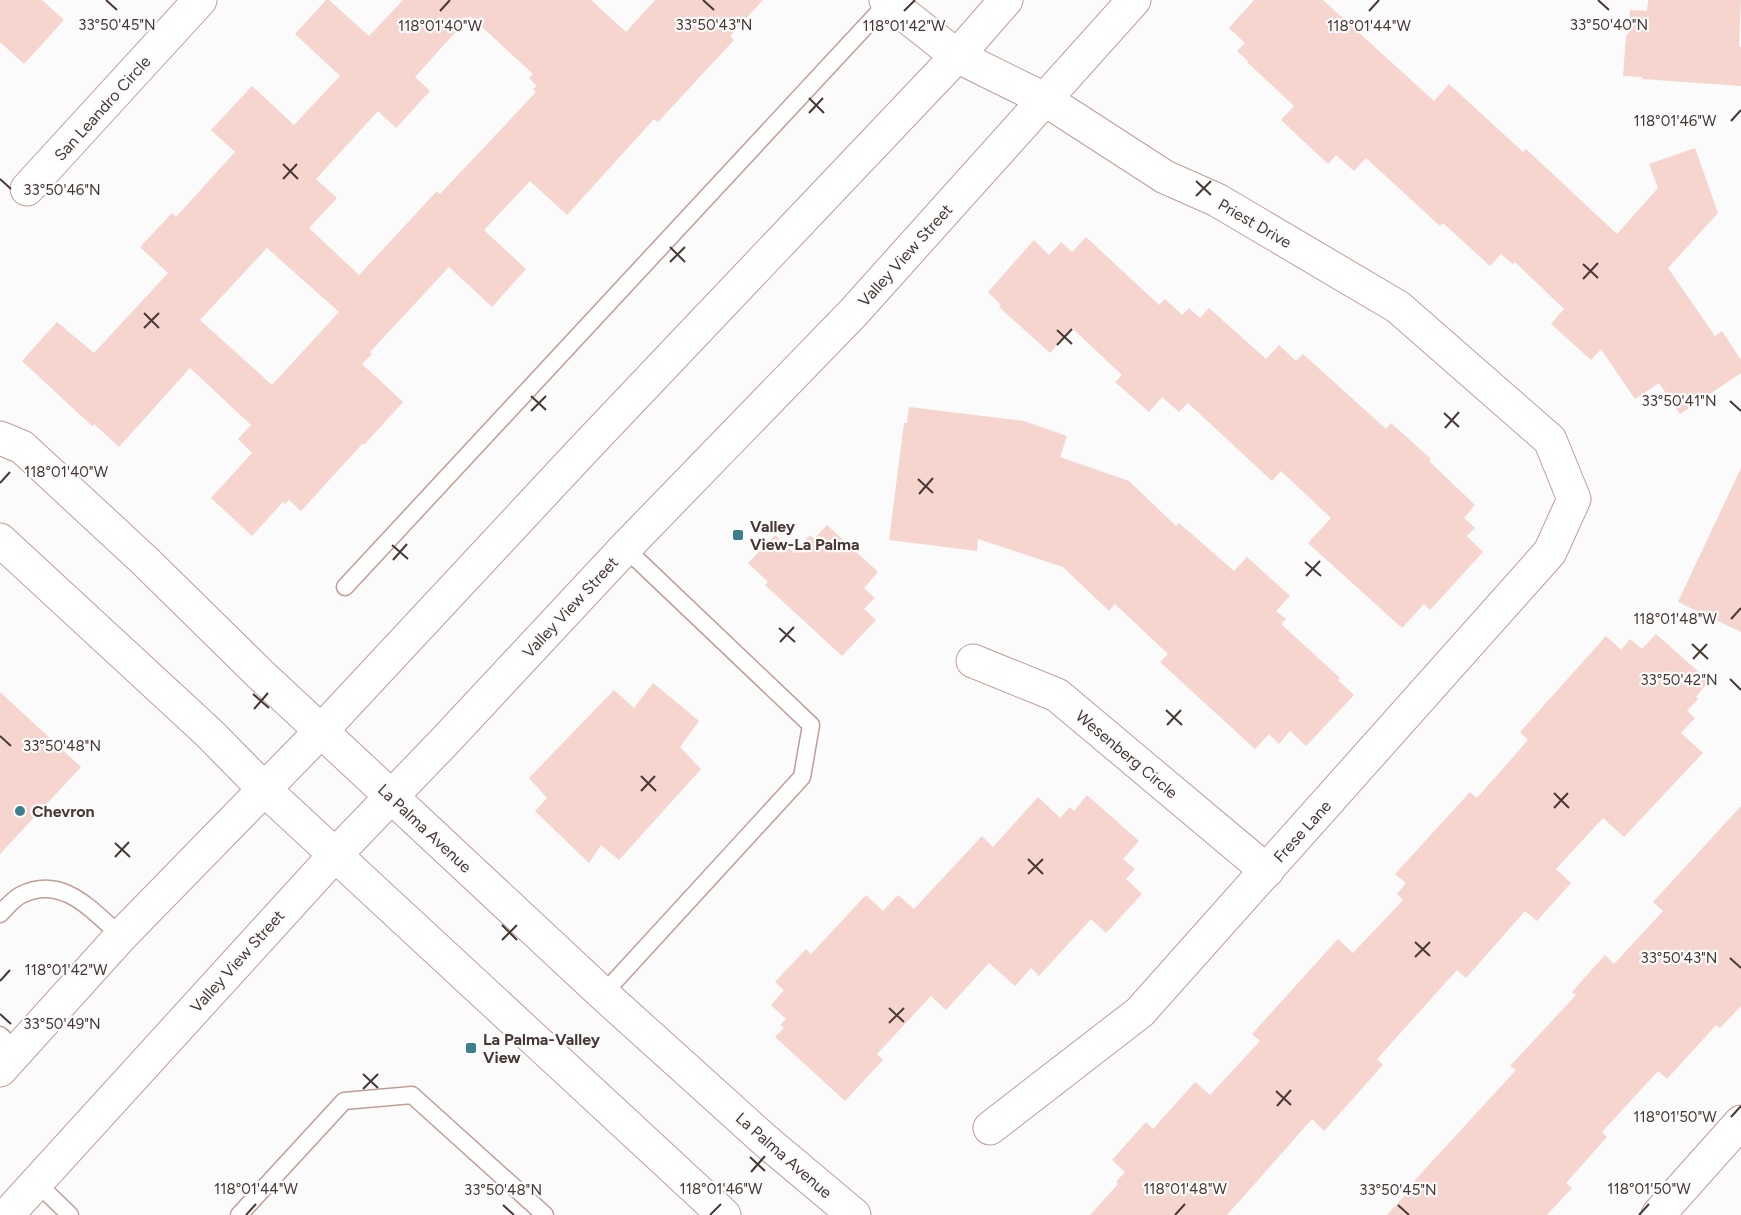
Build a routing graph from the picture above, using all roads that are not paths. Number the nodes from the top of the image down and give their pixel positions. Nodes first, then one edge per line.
1 (200, 0) edge
2 (1006, 0) edge
3 (1134, 0) edge
4 (888, 1) edge
5 (957, 56) junction
6 (1046, 100) junction
7 (27, 189) dead end
8 (0, 438) edge
9 (1574, 499) joint
10 (0, 540) edge
11 (625, 548) junction
12 (345, 587) dead end
13 (973, 661) dead end
14 (322, 730) junction
15 (264, 789) junction
16 (391, 796) junction
17 (335, 855) junction
18 (1267, 871) junction
19 (0, 914) edge
20 (121, 936) junction
21 (603, 994) junction
22 (6, 1052) edge
23 (1741, 1122) edge
24 (990, 1128) dead end
25 (36, 1182) junction
26 (7, 1215) edge
27 (70, 1215) edge
28 (239, 1215) edge
29 (545, 1215) edge
30 (724, 1215) edge
31 (854, 1215) edge
32 (1658, 1215) edge

1 - 7 main road, San Leandro Circle
2 - 5 main road
3 - 6 main road, Valley View Street
4 - 5 main road, Priest Drive
4 - 12 lane
5 - 6 main road, Priest Drive
5 - 14 main road
6 - 9 main road, Priest Drive
6 - 11 main road, Valley View Street
8 - 14 main road, La Palma Avenue
9 - 18 main road, Frese Lane
10 - 15 main road
11 - 16 main road, Valley View Street
11 - 21 lane
13 - 18 main road, Wesenberg Circle
14 - 15 main road
14 - 16 main road, La Palma Avenue
15 - 17 main road
15 - 20 main road
16 - 17 main road, Valley View Street
16 - 21 main road, La Palma Avenue
17 - 25 main road, Valley View Street
17 - 30 main road
18 - 24 main road, Frese Lane
19 - 20 lane
20 - 22 main road
21 - 31 main road, La Palma Avenue
23 - 32 main road
25 - 26 main road, Valley View Street
25 - 27 lane
28 - 29 lane

